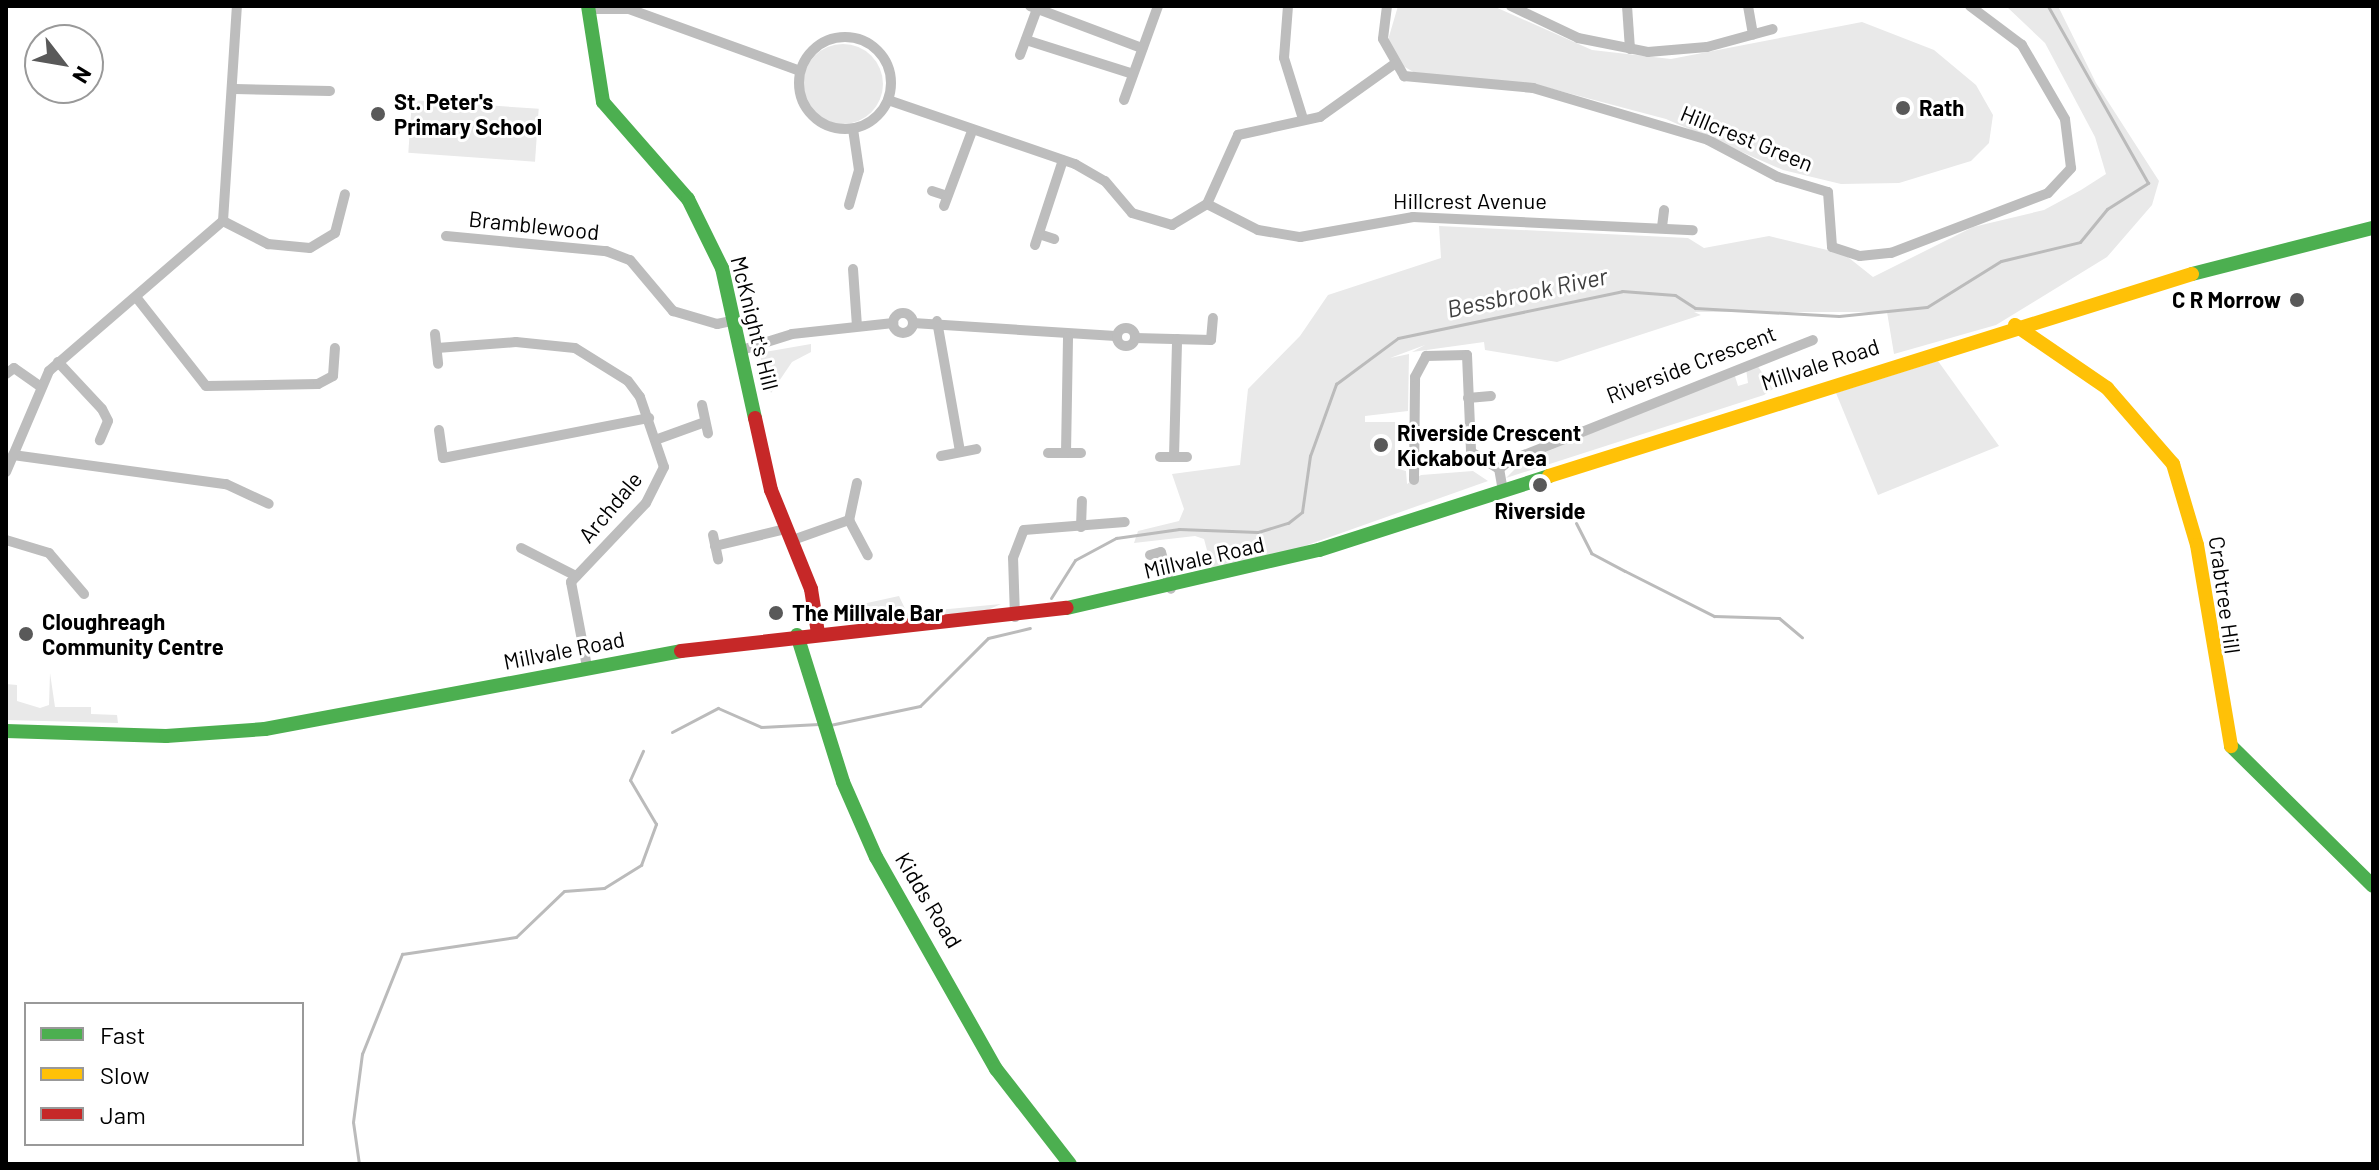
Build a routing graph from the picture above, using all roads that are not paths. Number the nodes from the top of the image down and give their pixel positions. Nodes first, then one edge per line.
1 (237, 6) edge
2 (1158, 6) edge
3 (1288, 6) edge
4 (1387, 6) edge
5 (1511, 6) edge
6 (1627, 6) edge
7 (1748, 6) edge
8 (1970, 6) edge
9 (588, 7) edge
10 (1034, 7) edge
11 (629, 8) edge
12 (1773, 29) dead end
13 (1753, 35) junction
14 (1026, 40) junction
15 (1142, 48) junction
16 (1630, 49) junction
17 (1020, 55) dead end
18 (1393, 65) junction
19 (800, 71) junction
20 (1133, 74) junction
21 (235, 89) junction
22 (330, 91) dead end
23 (888, 100) junction
24 (1124, 100) dead end
25 (1303, 119) junction
26 (853, 129) junction
27 (972, 131) junction
28 (1063, 160) junction
29 (932, 191) dead end
30 (345, 194) dead end
31 (1207, 204) junction
32 (849, 205) dead end
33 (1664, 210) dead end
34 (223, 221) junction
35 (1662, 227) junction
36 (2373, 228) edge
37 (1693, 230) dead end
38 (446, 236) dead end
39 (1054, 239) dead end
40 (853, 269) dead end
41 (136, 297) junction
42 (1213, 318) dead end
43 (736, 320) junction
44 (937, 321) junction
45 (2015, 325) junction
46 (857, 326) junction
47 (435, 334) dead end
48 (1068, 337) junction
49 (1177, 339) junction
50 (1813, 340) dead end
51 (335, 348) dead end
52 (437, 348) junction
53 (742, 350) junction
54 (58, 362) junction
55 (438, 364) dead end
56 (9, 368) edge
57 (40, 386) junction
58 (1491, 396) dead end
59 (1468, 398) junction
60 (702, 405) dead end
61 (649, 418) junction
62 (439, 430) dead end
63 (658, 439) junction
64 (100, 440) dead end
65 (976, 449) dead end
66 (960, 452) junction
67 (1048, 453) dead end
68 (1066, 453) junction
69 (1081, 453) dead end
70 (13, 455) junction
71 (941, 456) dead end
72 (1160, 457) dead end
73 (1174, 457) junction
74 (1187, 457) dead end
75 (1499, 469) junction
76 (6, 472) edge
77 (1414, 480) dead end
78 (857, 483) dead end
79 (1503, 491) junction
80 (1082, 501) dead end
81 (269, 504) dead end
82 (849, 520) junction
83 (1125, 522) dead end
84 (1081, 527) junction
85 (788, 535) junction
86 (6, 540) edge
87 (540, 542) dead end
88 (521, 548) dead end
89 (534, 554) junction
90 (868, 555) dead end
91 (1150, 555) dead end
92 (718, 559) dead end
93 (576, 576) junction
94 (1171, 589) junction
95 (84, 594) dead end
96 (1015, 617) junction
97 (818, 633) junction
98 (797, 635) junction
99 (587, 667) junction
100 (6, 731) edge
101 (2373, 886) edge
102 (1070, 1164) edge

1 - 21 street
2 - 15 street
3 - 25 street
4 - 18 street
5 - 16 street
6 - 16 street
7 - 13 street
8 - 18 street, Hillcrest Green
9 - 11 street
9 - 43 main road, McKnight's Hill
10 - 14 street
10 - 15 street
11 - 19 street
12 - 13 street
13 - 16 street
14 - 17 street
14 - 20 street
15 - 20 street
18 - 25 street
19 - 23 street
19 - 26 street
20 - 24 street
21 - 22 street
21 - 34 street
23 - 26 street
23 - 27 street
25 - 31 street
26 - 32 street
27 - 28 street
27 - 29 street
28 - 31 street
28 - 39 street
30 - 34 street
31 - 35 street, Hillcrest Avenue
33 - 35 street
34 - 41 street
35 - 37 street, Hillcrest Avenue
36 - 45 main road, Millvale Road
38 - 43 street, Bramblewood
40 - 46 street
41 - 51 street
41 - 54 street
42 - 49 street
43 - 53 main road, McKnight's Hill
44 - 46 street
44 - 48 street
44 - 66 street
45 - 79 main road, Millvale Road
45 - 101 main road, Crabtree Hill
46 - 53 street
47 - 52 street
48 - 49 street
48 - 68 street
49 - 73 street
50 - 75 street, Riverside Crescent
52 - 55 street
52 - 61 street, Archdale
53 - 85 main road, McKnight's Hill
54 - 57 street
54 - 64 street
56 - 57 street
57 - 70 street
58 - 59 street
59 - 75 street
59 - 77 street
60 - 63 street
61 - 62 street
61 - 63 street, Archdale
63 - 93 street, Archdale
65 - 66 street
66 - 71 street
67 - 68 street
68 - 69 street
70 - 76 street
70 - 81 street
72 - 73 street
73 - 74 street
75 - 79 street
78 - 82 street
79 - 94 main road, Millvale Road
80 - 84 street
82 - 85 street
82 - 90 street
83 - 84 street
84 - 96 street
85 - 92 street
85 - 97 main road, McKnight's Hill
86 - 95 street
87 - 89 street
88 - 89 street
89 - 93 street
91 - 94 street
93 - 99 street, Archdale
94 - 96 main road, Millvale Road
96 - 97 main road, Millvale Road
97 - 98 main road, Millvale Road
98 - 99 main road, Millvale Road
98 - 102 main road, Kidds Road
99 - 100 main road, Millvale Road

